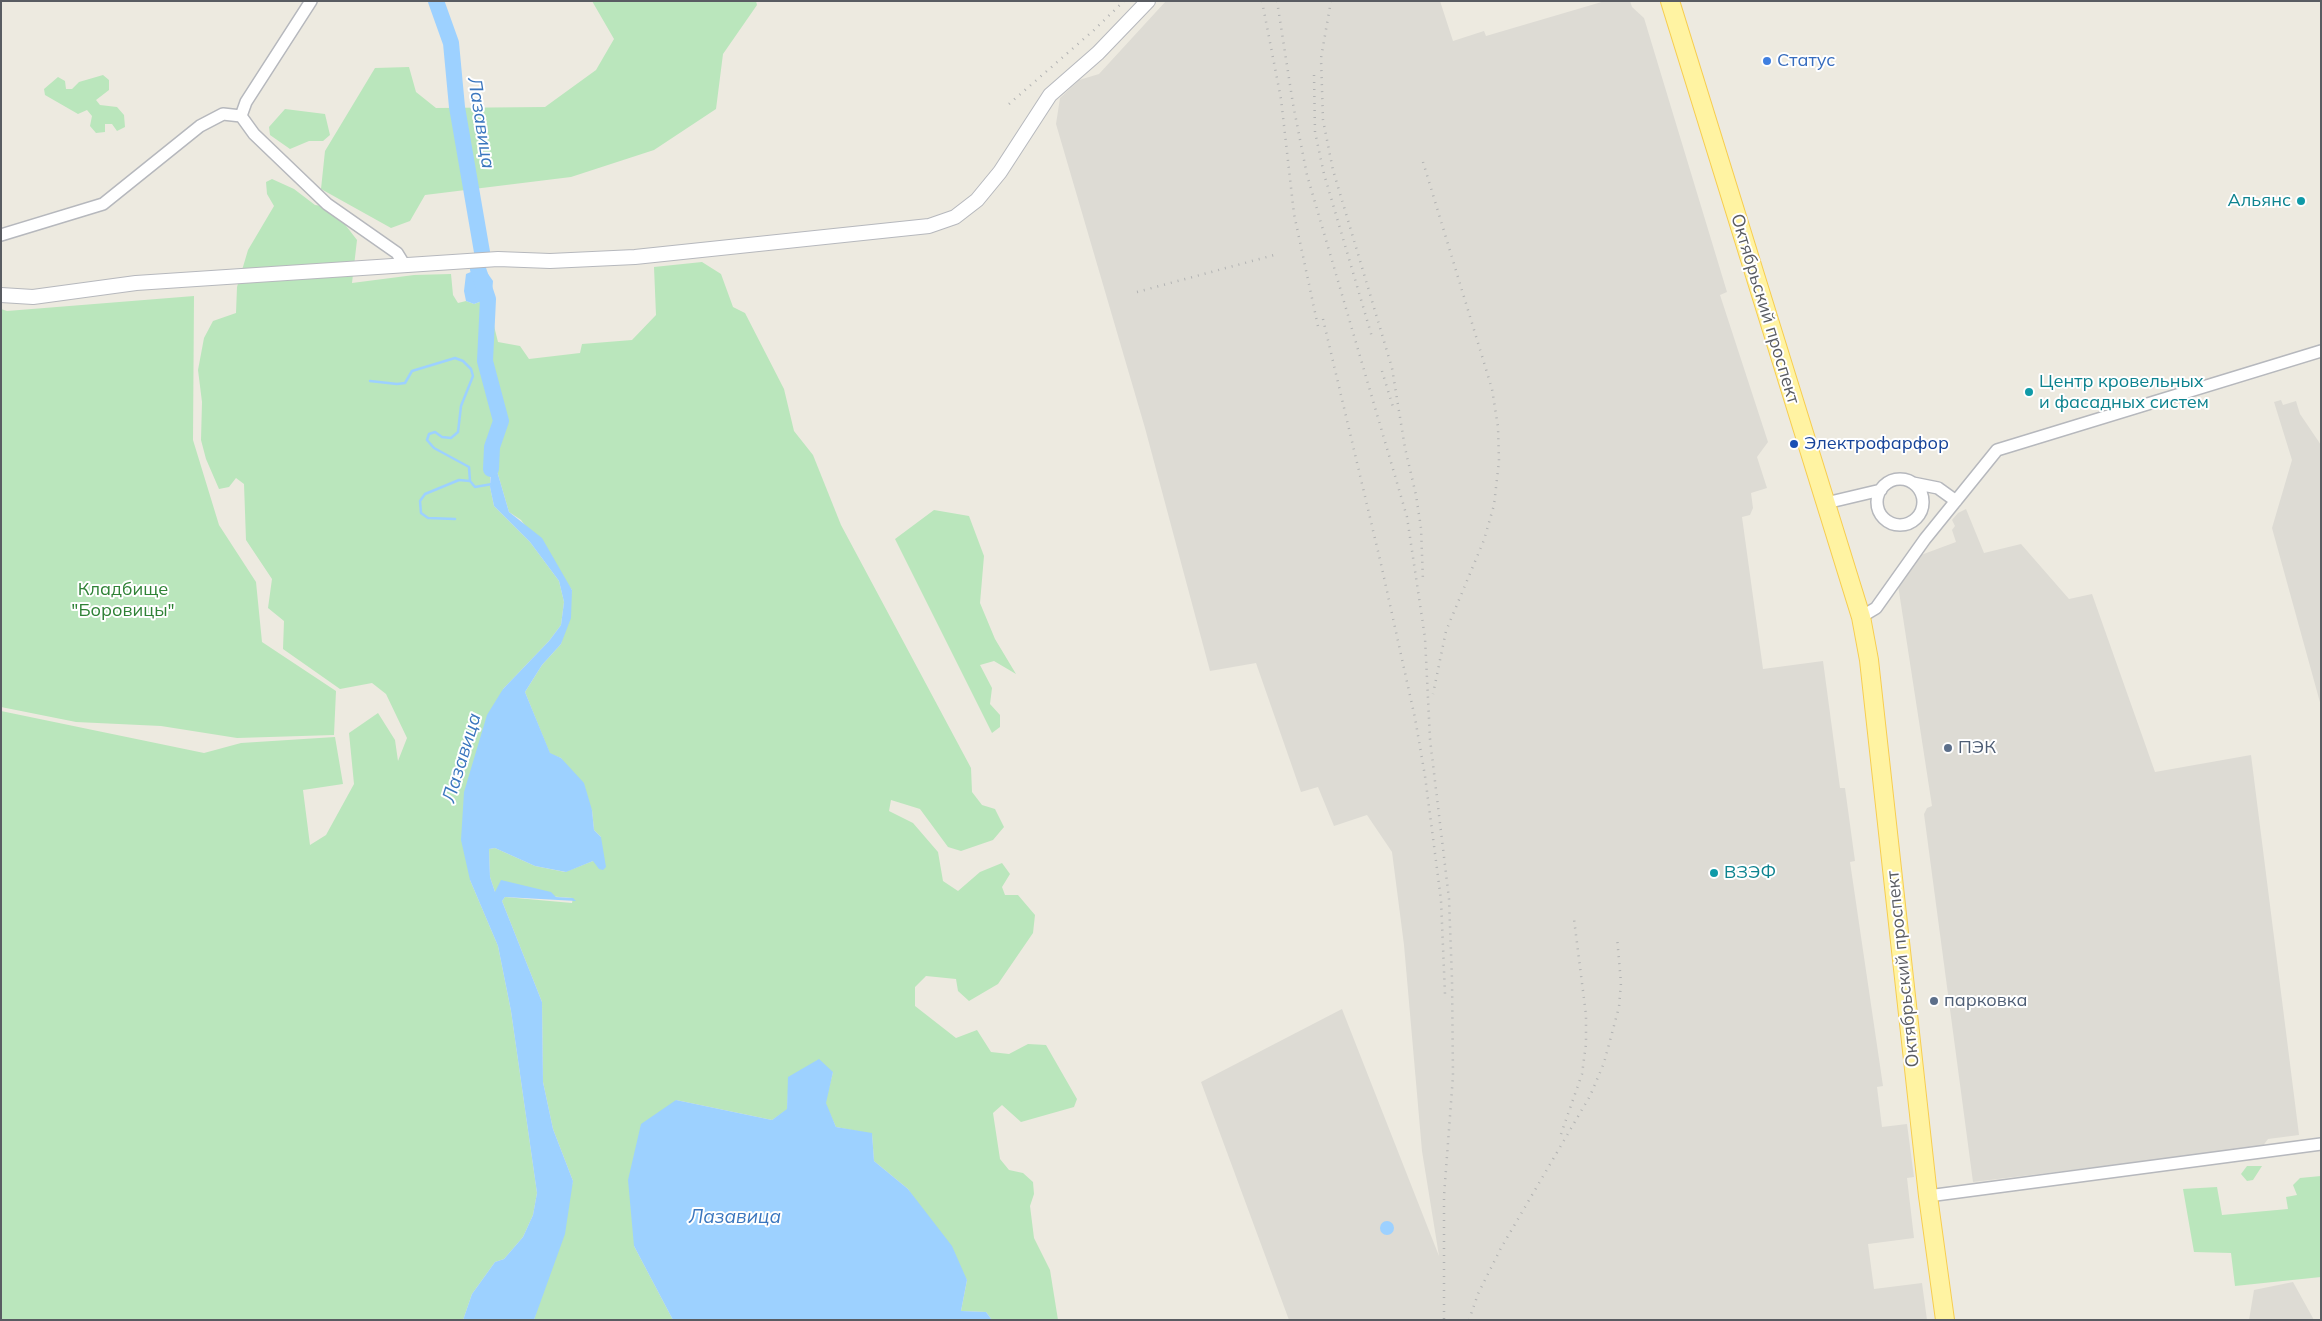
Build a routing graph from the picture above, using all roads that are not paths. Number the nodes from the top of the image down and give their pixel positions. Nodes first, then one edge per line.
1 (311, 1) edge
2 (1148, 1) edge
3 (1670, 1) edge
4 (241, 116) junction
5 (1, 235) edge
6 (405, 266) junction
7 (1, 295) edge
8 (2321, 351) edge
9 (1913, 483) junction
10 (1881, 490) junction
11 (1956, 501) junction
12 (1826, 503) junction
13 (1860, 617) junction
14 (2321, 1144) edge
15 (1928, 1196) junction
16 (1945, 1320) edge

1 - 4 street
2 - 6 street
3 - 12 main road, Октябрьский проспект
4 - 5 street
4 - 6 street
6 - 7 street
8 - 11 street
9 - 10 street
9 - 10 street
9 - 11 street
10 - 12 street
11 - 13 street
12 - 13 main road, Октябрьский проспект
13 - 15 main road, Октябрьский проспект
14 - 15 street
15 - 16 main road, Октябрьский проспект

